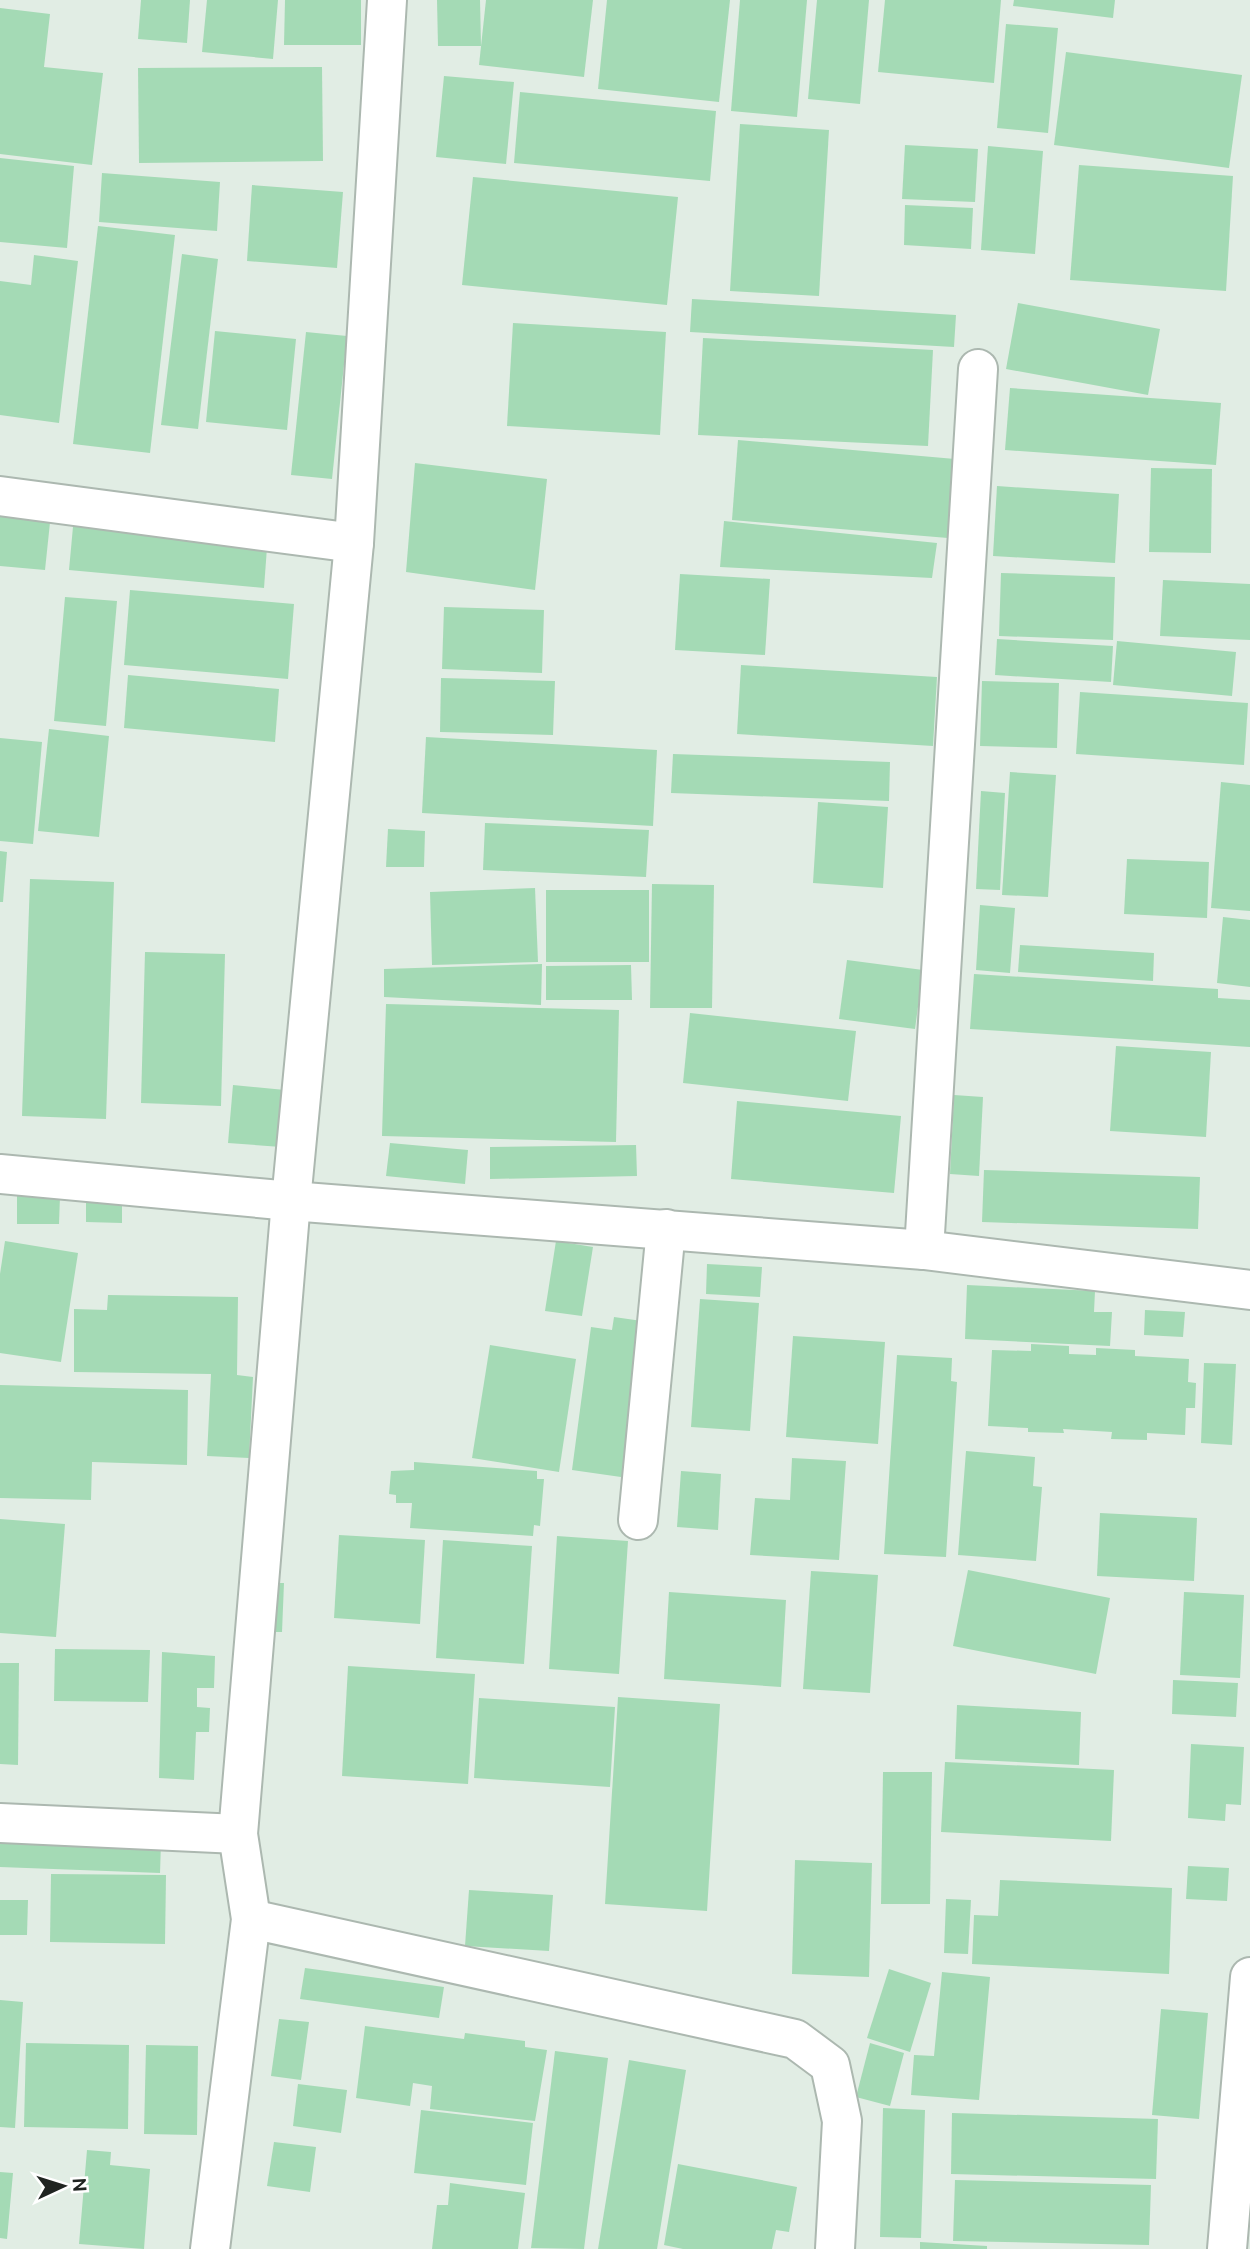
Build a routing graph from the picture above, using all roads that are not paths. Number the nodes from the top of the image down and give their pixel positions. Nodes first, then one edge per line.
1 (387, 0) edge
2 (978, 369) dead end
3 (0, 496) edge
4 (354, 543) junction
5 (0, 1174) edge
6 (291, 1201) junction
7 (666, 1228) junction
8 (924, 1250) junction
9 (1250, 1290) edge
10 (638, 1520) dead end
11 (0, 1823) edge
12 (238, 1834) junction
13 (251, 1919) junction
14 (1250, 1977) edge
15 (210, 2249) edge
16 (835, 2249) edge
17 (1227, 2249) edge

1 - 4 street
2 - 8 street
3 - 4 street
4 - 6 street
5 - 6 street
6 - 7 street
6 - 12 street
7 - 8 street
7 - 10 street
8 - 9 street
11 - 12 street
12 - 13 street
13 - 15 street
13 - 16 street
14 - 17 street

